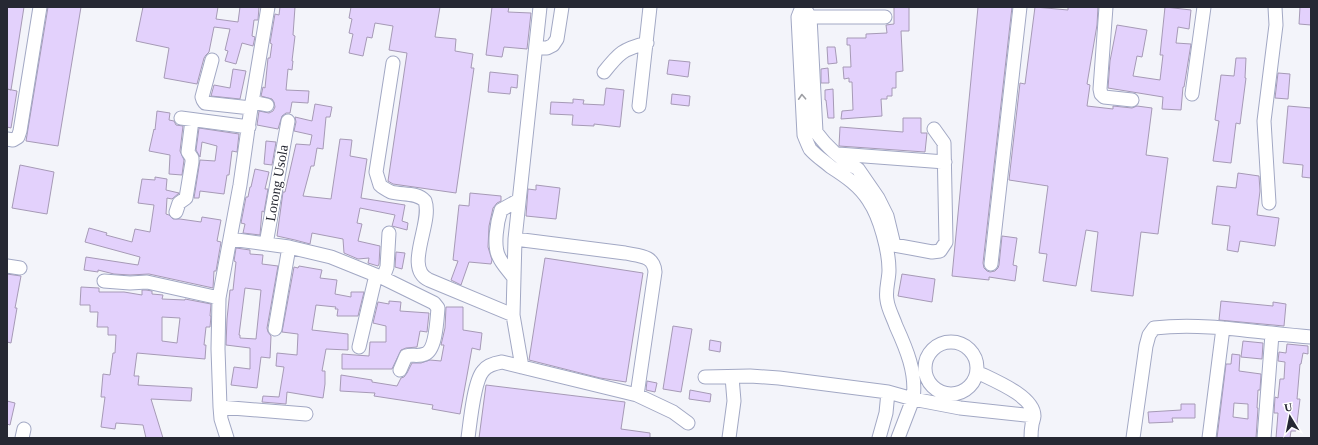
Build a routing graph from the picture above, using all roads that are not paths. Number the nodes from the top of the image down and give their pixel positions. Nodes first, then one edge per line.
1 (40, 7) edge
2 (268, 7) edge
3 (540, 7) edge
4 (562, 7) edge
5 (650, 7) edge
6 (1020, 7) edge
7 (1106, 7) edge
8 (1204, 7) edge
9 (1275, 7) edge
10 (803, 12) edge
11 (885, 17) dead end
12 (647, 43) junction
13 (536, 48) junction
14 (212, 60) dead end
15 (393, 63) dead end
16 (604, 72) dead end
17 (1192, 94) dead end
18 (1132, 100) dead end
19 (252, 105) junction
20 (267, 105) dead end
21 (639, 106) dead end
22 (288, 122) dead end
23 (249, 127) junction
24 (934, 129) dead end
25 (810, 134) junction
26 (7, 139) edge
27 (838, 154) junction
28 (945, 162) junction
29 (519, 200) junction
30 (1269, 203) dead end
31 (176, 212) dead end
32 (389, 233) dead end
33 (515, 238) junction
34 (230, 239) junction
35 (266, 244) junction
36 (289, 247) junction
37 (991, 264) dead end
38 (379, 277) junction
39 (514, 278) junction
40 (104, 282) dead end
41 (219, 298) junction
42 (513, 315) junction
43 (1223, 328) junction
44 (274, 329) dead end
45 (1272, 334) junction
46 (1311, 337) edge
47 (359, 346) dead end
48 (522, 368) junction
49 (400, 370) dead end
50 (977, 372) junction
51 (705, 377) dead end
52 (732, 377) junction
53 (888, 392) junction
54 (637, 395) junction
55 (913, 398) junction
56 (220, 408) junction
57 (306, 414) dead end
58 (1034, 416) junction
59 (688, 423) dead end
60 (227, 438) edge
61 (468, 438) edge
62 (729, 438) edge
63 (879, 438) edge
64 (898, 438) edge
65 (1031, 438) edge
66 (1133, 438) edge
67 (1209, 438) edge
68 (1264, 438) edge

1 - 26 street
2 - 19 street
3 - 13 street
4 - 13 street
5 - 12 street
6 - 37 street
7 - 18 street
8 - 17 street
9 - 30 street
10 - 11 street
10 - 25 street
12 - 16 street
12 - 21 street
13 - 29 street
14 - 19 street
15 - 42 street
19 - 20 street
19 - 23 street
22 - 35 street, Lorong Usola
23 - 31 street
23 - 34 street
24 - 28 street
25 - 27 street
25 - 55 street
27 - 28 street
27 - 28 street
29 - 33 street
29 - 39 street
32 - 38 street
33 - 39 street
33 - 54 street
34 - 35 street
34 - 41 street
35 - 36 street
36 - 38 street
36 - 44 street
38 - 47 street
38 - 49 street
39 - 42 street
40 - 41 street
41 - 56 street
42 - 48 street
43 - 45 street
43 - 66 street
43 - 67 street
45 - 46 street
45 - 68 street
48 - 54 street
48 - 61 street
50 - 50 street
50 - 58 street
51 - 52 street
52 - 53 street
52 - 62 street
53 - 55 street
53 - 63 street
54 - 59 street
55 - 58 street
55 - 64 street
56 - 57 street
56 - 60 street
58 - 65 street

